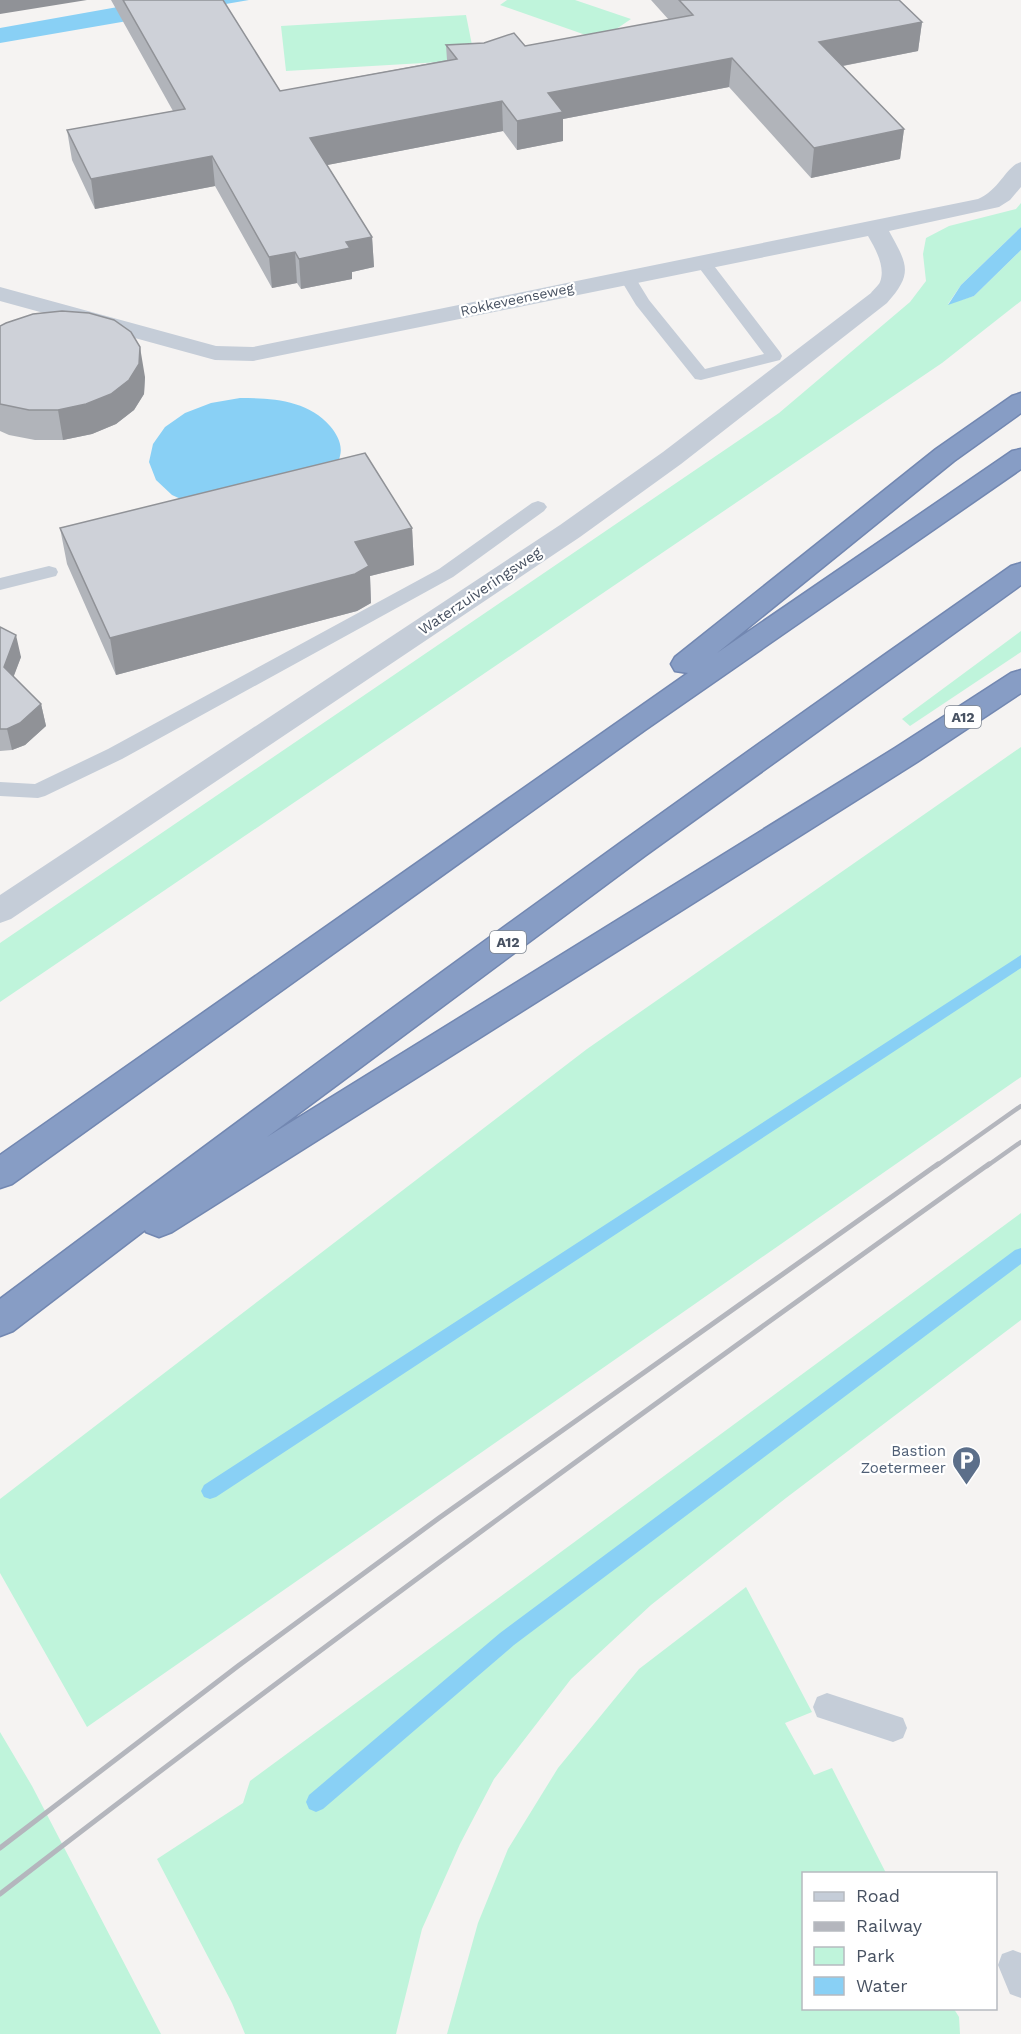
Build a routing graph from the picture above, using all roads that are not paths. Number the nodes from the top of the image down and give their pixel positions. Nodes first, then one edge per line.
1 (1021, 169) edge
2 (874, 225) junction
3 (702, 261) junction
4 (627, 277) junction
5 (0, 294) edge
6 (1021, 400) edge
7 (1021, 457) edge
8 (538, 507) dead end
9 (49, 572) dead end
10 (1021, 572) edge
11 (0, 584) edge
12 (1021, 680) edge
13 (0, 789) edge
14 (438, 862) junction
15 (0, 911) edge
16 (0, 1174) edge
17 (0, 1321) edge
18 (827, 1707) dead end
19 (893, 1728) dead end

1 - 2 street, Rokkeveenseweg
2 - 3 street, Rokkeveenseweg
2 - 15 street, Waterzuiveringsweg
3 - 4 street, Rokkeveenseweg
3 - 4 lane
4 - 5 street, Rokkeveenseweg
6 - 14 highway
7 - 14 highway
8 - 13 lane
9 - 11 lane
10 - 17 highway, A12
12 - 17 highway, A12
14 - 16 highway
18 - 19 lane

